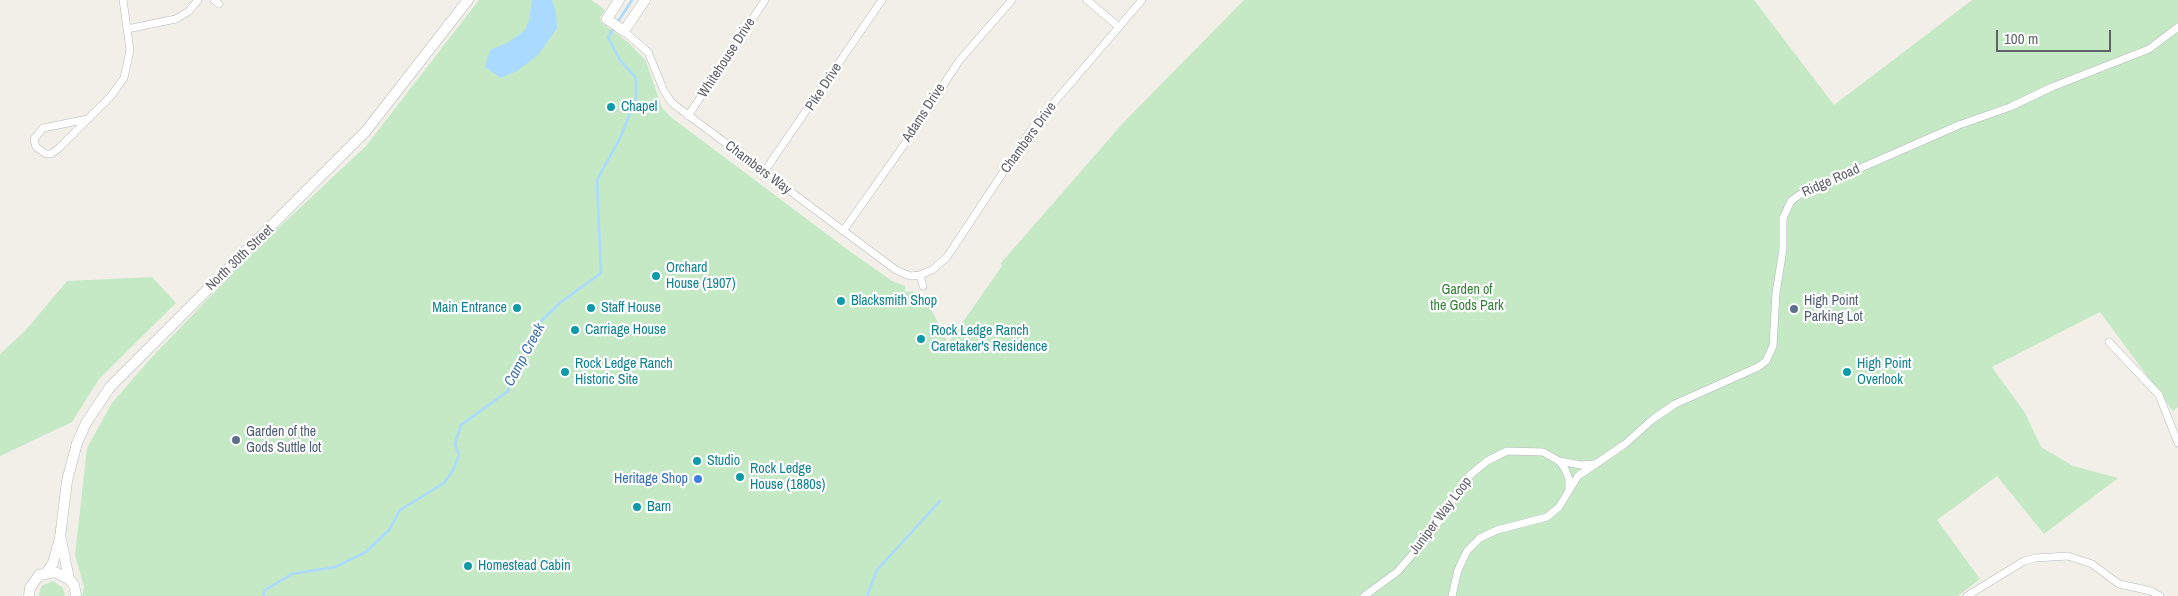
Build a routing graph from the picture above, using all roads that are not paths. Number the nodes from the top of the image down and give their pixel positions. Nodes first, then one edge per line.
1 (123, 0) edge
2 (198, 0) edge
3 (468, 0) edge
4 (619, 0) edge
5 (644, 0) edge
6 (765, 0) edge
7 (882, 0) edge
8 (1012, 0) edge
9 (1087, 0) edge
10 (1142, 0) edge
11 (1119, 27) junction
12 (2178, 27) edge
13 (127, 29) junction
14 (624, 31) junction
15 (688, 116) junction
16 (88, 119) junction
17 (764, 172) junction
18 (842, 231) junction
19 (920, 276) junction
20 (923, 286) dead end
21 (2109, 342) dead end
22 (2178, 443) edge
23 (1559, 461) junction
24 (1594, 464) junction
25 (1569, 490) junction
26 (60, 538) junction
27 (47, 572) junction
28 (69, 579) junction
29 (77, 594) edge
30 (29, 596) edge
31 (1364, 596) edge
32 (1452, 596) edge
33 (1967, 596) edge
34 (2160, 596) edge

1 - 13 street
2 - 13 street
3 - 26 main road, North 30th Street
4 - 14 main road
5 - 14 main road
6 - 15 street, Whitehouse Drive
7 - 17 street, Pike Drive
8 - 18 street, Adams Drive
9 - 11 street
10 - 11 street, Chambers Drive
11 - 19 street, Chambers Drive
12 - 24 street, Ridge Road
13 - 16 street
14 - 15 street, Chambers Way
15 - 17 street, Chambers Way
16 - 16 street
17 - 18 street, Chambers Way
18 - 19 street, Chambers Way
19 - 20 street
21 - 22 street
23 - 24 street
23 - 25 street
23 - 31 street, Juniper Way Loop
24 - 25 street, Ridge Road
25 - 32 street
26 - 27 main road, North 30th Street
26 - 28 main road, North 30th Street
27 - 28 main road
27 - 30 main road, North 30th Street
28 - 29 main road, North 30th Street
33 - 34 street

